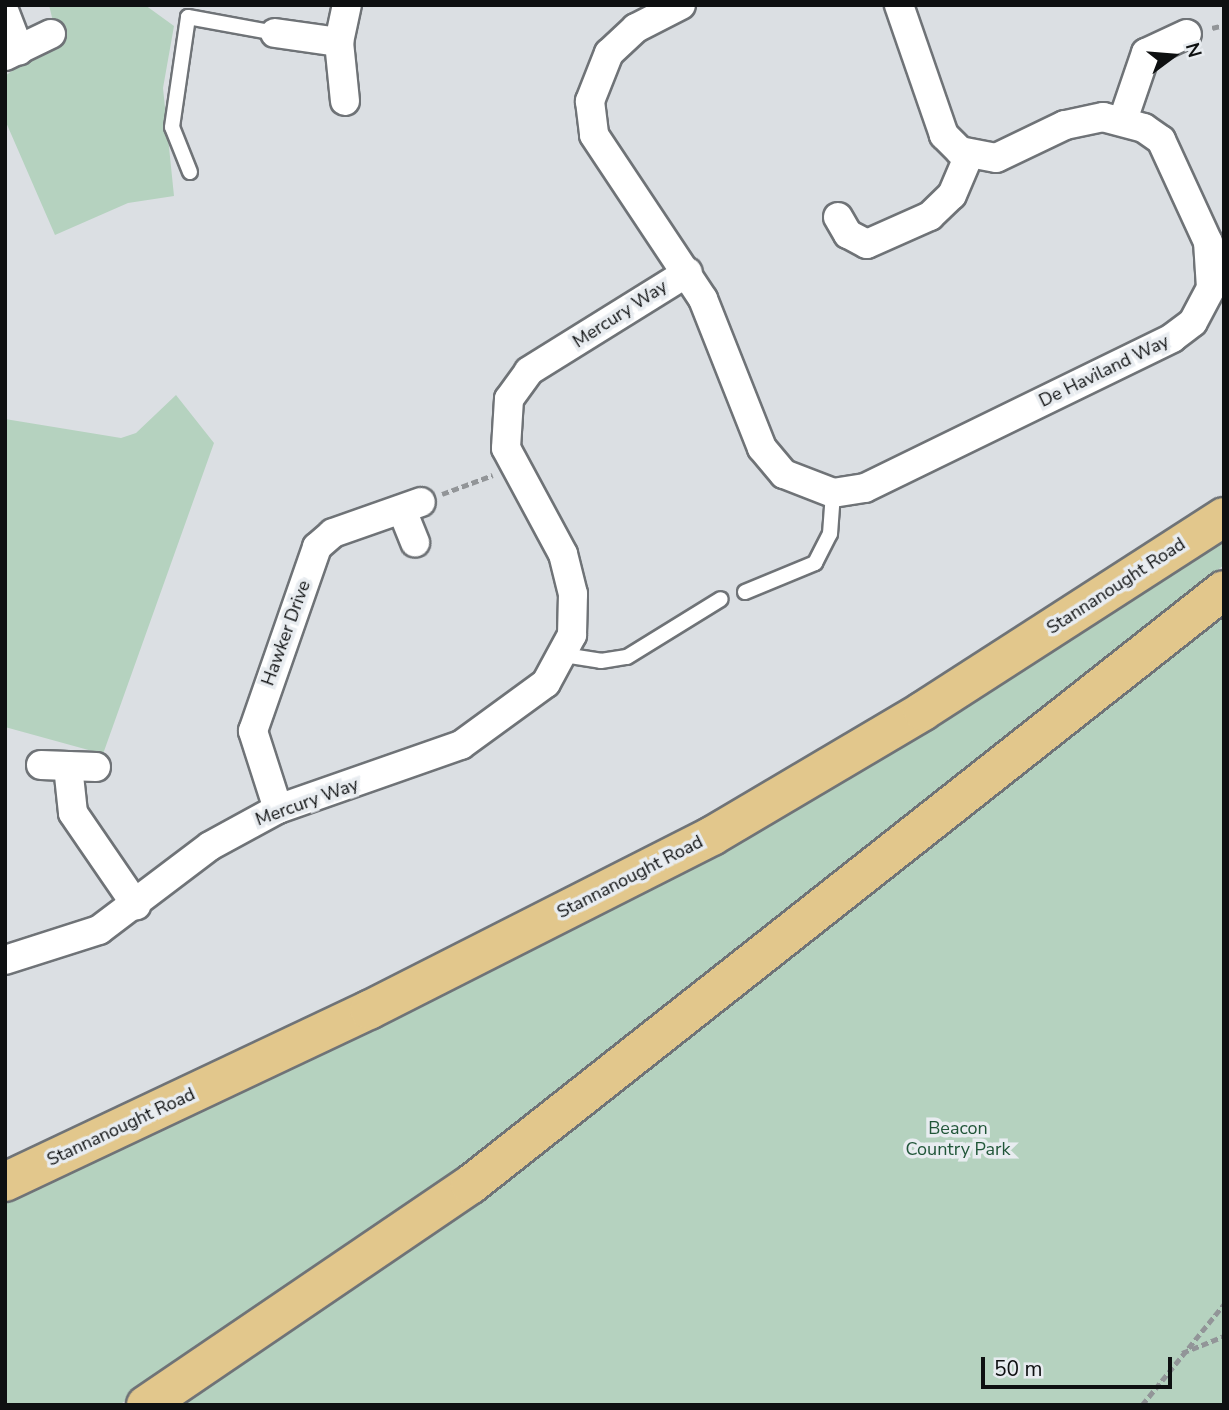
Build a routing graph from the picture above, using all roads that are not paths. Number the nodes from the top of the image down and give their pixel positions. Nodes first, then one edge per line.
1 (348, 5) edge
2 (681, 5) edge
3 (899, 5) edge
4 (5, 13) edge
5 (1191, 27) dead end
6 (275, 33) joint
7 (51, 34) dead end
8 (340, 42) junction
9 (12, 53) edge
10 (345, 100) dead end
11 (1123, 120) junction
12 (969, 156) junction
13 (190, 172) dead end
14 (838, 217) dead end
15 (688, 272) junction
16 (832, 493) junction
17 (1224, 517) edge
18 (415, 542) dead end
19 (1224, 590) edge
20 (745, 592) dead end
21 (721, 599) dead end
22 (564, 655) junction
23 (68, 766) dead end
24 (278, 809) junction
25 (136, 905) junction
26 (5, 960) edge
27 (5, 1182) edge
28 (146, 1405) edge

1 - 8 street
2 - 15 street
3 - 12 street
4 - 9 street
5 - 11 street
6 - 8 street
6 - 13 lane
7 - 9 street
8 - 10 street
11 - 12 street, De Haviland Way
11 - 16 street, De Haviland Way
12 - 14 street
15 - 16 street
15 - 22 street, Mercury Way
16 - 20 lane
17 - 27 main road, Stannanought Road
18 - 24 street, Hawker Drive
19 - 28 main road
21 - 22 lane
22 - 24 street, Mercury Way
23 - 25 street
24 - 25 street, Mercury Way
25 - 26 street, Mercury Way

